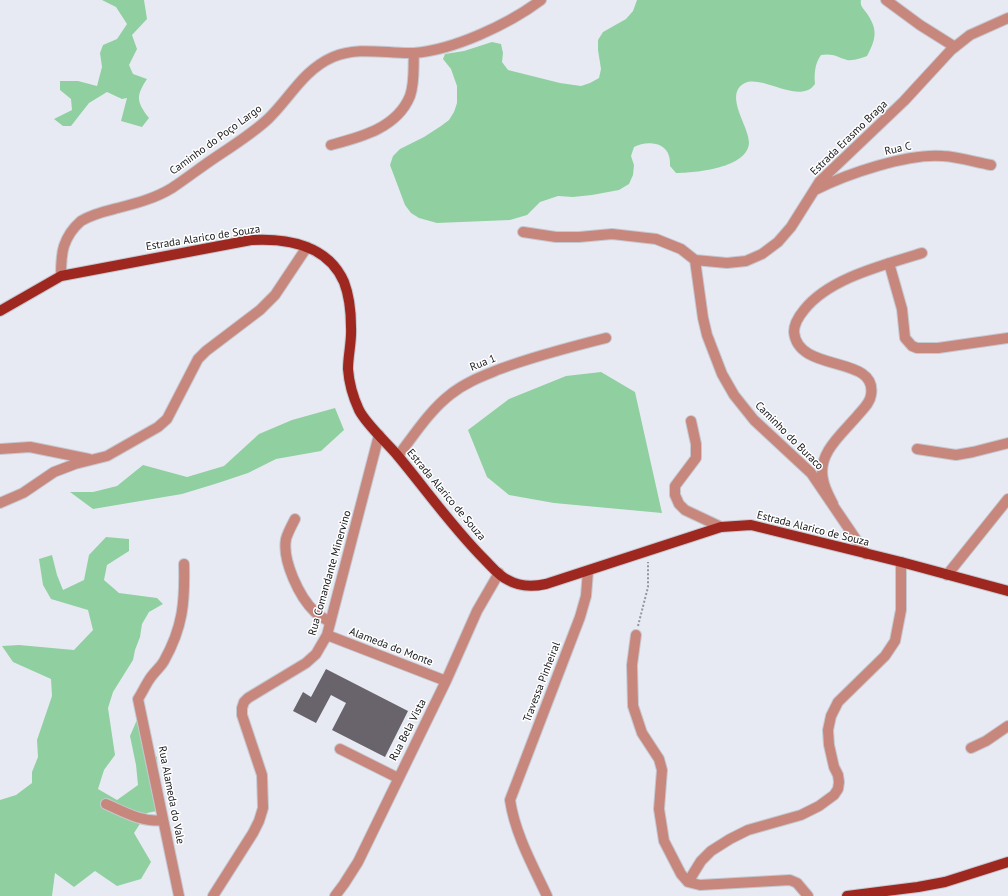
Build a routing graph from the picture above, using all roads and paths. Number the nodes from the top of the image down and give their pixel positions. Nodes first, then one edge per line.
1 (541, 0) edge
2 (886, 0) edge
3 (1008, 18) edge
4 (955, 47) junction
5 (414, 53) junction
6 (331, 145) dead end
7 (992, 165) dead end
8 (814, 191) junction
9 (523, 232) dead end
10 (307, 247) junction
11 (922, 252) dead end
12 (695, 260) junction
13 (889, 263) junction
14 (61, 276) junction
15 (0, 311) edge
16 (606, 338) dead end
17 (1008, 338) edge
18 (691, 421) dead end
19 (379, 435) junction
20 (1008, 443) edge
21 (0, 449) edge
22 (917, 449) dead end
23 (398, 456) junction
24 (93, 460) junction
25 (1008, 499) edge
26 (0, 503) edge
27 (833, 504) junction
28 (295, 519) dead end
29 (721, 527) junction
30 (648, 551) junction
31 (866, 554) junction
32 (901, 562) junction
33 (184, 564) dead end
34 (588, 571) junction
35 (498, 573) junction
36 (948, 575) junction
37 (1008, 592) edge
38 (330, 622) junction
39 (636, 635) joint
40 (327, 636) junction
41 (446, 681) junction
42 (1008, 726) edge
43 (971, 748) dead end
44 (340, 749) dead end
45 (398, 778) junction
46 (106, 804) dead end
47 (162, 820) junction
48 (1008, 862) edge
49 (688, 882) junction
50 (179, 896) edge
51 (213, 896) edge
52 (335, 896) edge
53 (547, 896) edge
54 (808, 896) edge
55 (847, 896) edge

1 - 5 street, Caminho do Poço Largo
2 - 4 street
3 - 4 street, Estrada Erasmo Braga
4 - 8 street, Estrada Erasmo Braga
5 - 6 street
5 - 14 street, Caminho do Poço Largo
7 - 8 street, Rua C
8 - 12 street, Estrada Erasmo Braga
9 - 12 street
10 - 14 main road, Estrada Alarico de Souza
10 - 19 main road, Estrada Alarico de Souza
10 - 24 street
11 - 13 street
12 - 27 street, Caminho do Buraco
13 - 17 street
13 - 27 street
14 - 15 main road, Estrada Alarico de Souza
16 - 23 street, Rua 1
18 - 29 street
19 - 23 main road, Estrada Alarico de Souza
19 - 38 street, Rua Comandante Minervino
20 - 22 street
21 - 24 street
23 - 35 main road, Estrada Alarico de Souza
24 - 26 street
25 - 36 street
27 - 31 street, Caminho do Buraco
28 - 38 street
29 - 30 main road, Estrada Alarico de Souza
29 - 31 main road, Estrada Alarico de Souza
30 - 34 main road, Estrada Alarico de Souza
30 - 39 path
31 - 32 main road, Estrada Alarico de Souza
32 - 36 main road, Estrada Alarico de Souza
32 - 49 street
33 - 47 street, Rua Alameda do Vale
34 - 35 main road, Estrada Alarico de Souza
34 - 53 street, Travessa Pinheiral
35 - 41 street, Rua Bela Vista
36 - 37 main road, Estrada Alarico de Souza
38 - 40 street, Rua Comandante Minervino
39 - 49 street
40 - 41 street, Alameda do Monte
40 - 51 street, Rua Comandante Minervino
41 - 45 street, Rua Bela Vista
42 - 43 street
44 - 45 street
45 - 52 street, Rua Bela Vista
46 - 47 street
47 - 50 street, Rua Alameda do Vale
48 - 55 main road
49 - 54 street

